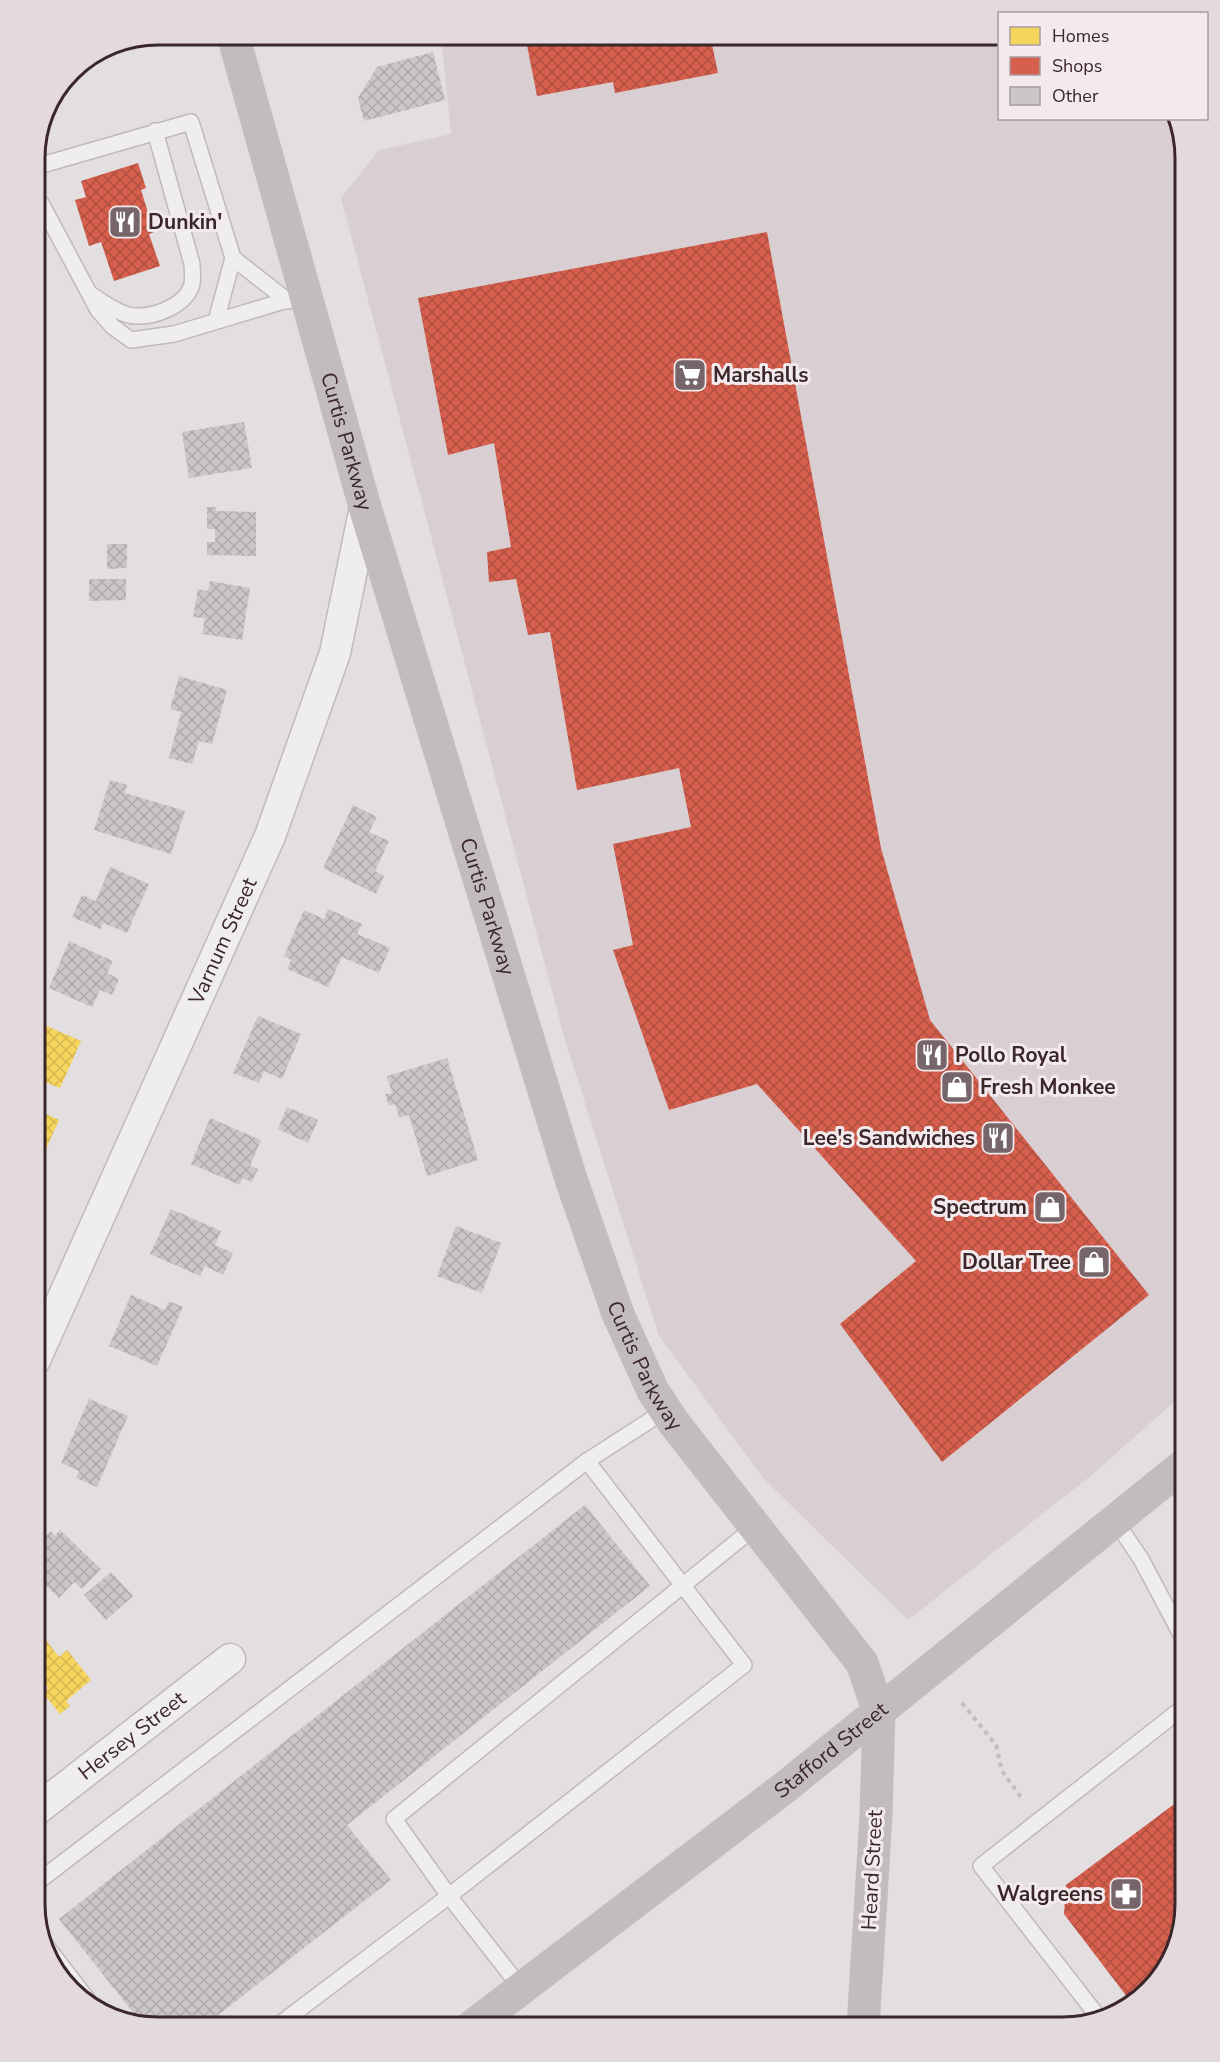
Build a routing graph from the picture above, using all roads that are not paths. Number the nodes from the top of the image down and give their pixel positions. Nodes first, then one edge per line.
1 (236, 45) edge
2 (155, 131) junction
3 (45, 163) edge
4 (45, 211) edge
5 (233, 258) junction
6 (88, 293) junction
7 (296, 298) junction
8 (216, 321) junction
9 (365, 507) junction
10 (45, 1338) edge
11 (666, 1410) junction
12 (587, 1461) junction
13 (1175, 1472) edge
14 (1116, 1522) junction
15 (755, 1527) junction
16 (684, 1584) junction
17 (1175, 1623) edge
18 (230, 1659) dead end
19 (879, 1712) junction
20 (1175, 1714) edge
21 (45, 1802) edge
22 (45, 1876) edge
23 (449, 1896) junction
24 (521, 1988) junction
25 (1094, 2012) edge
26 (289, 2017) edge
27 (484, 2017) edge
28 (865, 2017) edge

1 - 7 street, Curtis Parkway
2 - 3 lane
2 - 5 lane
2 - 6 lane
4 - 6 lane
5 - 7 lane
5 - 8 lane
6 - 8 lane
7 - 8 lane
7 - 9 street, Curtis Parkway
9 - 10 street, Varnum Street
9 - 11 street, Curtis Parkway
11 - 12 lane
11 - 15 street, Curtis Parkway
12 - 16 lane
12 - 22 lane
13 - 14 street, Stafford Street
14 - 17 lane
14 - 19 street, Stafford Street
15 - 16 lane
15 - 19 street, Curtis Parkway
16 - 23 lane
16 - 23 lane
18 - 21 street, Hersey Street
19 - 24 street, Stafford Street
19 - 28 street, Heard Street
20 - 25 lane
23 - 24 lane
23 - 26 lane
24 - 27 street, Stafford Street

